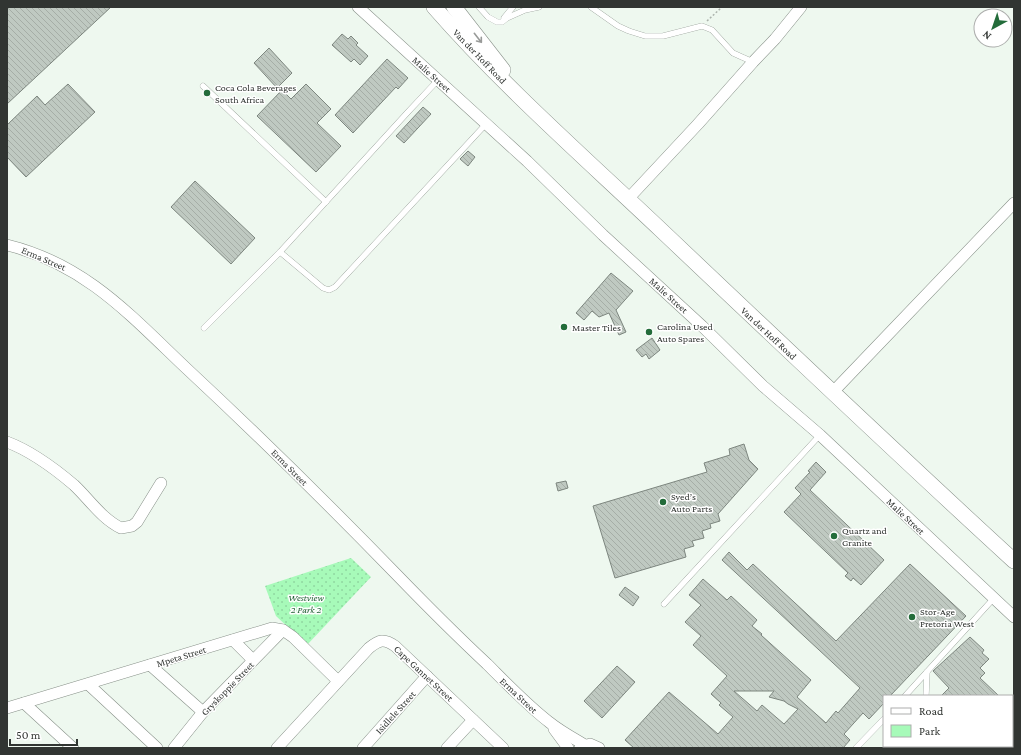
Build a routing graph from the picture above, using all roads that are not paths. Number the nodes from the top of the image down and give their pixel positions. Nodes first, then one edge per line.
1 (358, 7) edge
2 (434, 7) edge
3 (454, 7) edge
4 (479, 7) edge
5 (513, 7) edge
6 (539, 7) edge
7 (592, 7) edge
8 (801, 7) edge
9 (502, 22) junction
10 (752, 62) junction
11 (438, 80) junction
12 (203, 86) dead end
13 (526, 103) junction
14 (486, 124) junction
15 (628, 199) junction
16 (326, 202) junction
17 (1014, 203) edge
18 (7, 245) edge
19 (280, 252) junction
20 (204, 328) dead end
21 (833, 392) junction
22 (820, 435) junction
23 (7, 442) edge
24 (161, 483) dead end
25 (1012, 556) edge
26 (994, 598) junction
27 (664, 604) dead end
28 (1014, 617) edge
29 (283, 630) junction
30 (233, 640) junction
31 (254, 660) junction
32 (150, 665) junction
33 (928, 672) junction
34 (427, 676) junction
35 (338, 681) junction
36 (88, 684) junction
37 (906, 695) edge
38 (926, 695) edge
39 (24, 703) junction
40 (7, 708) edge
41 (202, 712) junction
42 (473, 720) junction
43 (883, 720) edge
44 (549, 722) junction
45 (582, 746) edge
46 (73, 748) edge
47 (157, 748) edge
48 (174, 748) edge
49 (277, 748) edge
50 (363, 748) edge
51 (447, 748) edge
52 (503, 748) edge
53 (568, 748) edge
54 (599, 748) edge
55 (856, 748) edge

1 - 11 street, Malie Street
2 - 13 main road, Van der Hoff Road
3 -> 13 main road, Van der Hoff Road
4 - 9 lane
5 - 9 lane
6 - 9 lane
7 - 10 lane
8 - 10 street
10 - 15 street
11 - 14 street, Malie Street
11 - 16 lane
12 - 16 lane
13 - 15 main road, Van der Hoff Road
14 - 19 lane
14 - 22 street, Malie Street
15 - 21 main road, Van der Hoff Road
16 - 19 lane
17 - 21 street
18 - 44 street, Erma Street
19 - 20 lane
21 - 25 main road, Van der Hoff Road
22 - 26 street, Malie Street
22 - 27 lane
23 - 24 street
26 - 28 street, Malie Street
26 - 33 lane
29 - 30 street, Mpeta Street
29 - 31 street, Gryskoppie Street
29 - 35 street
30 - 31 street
30 - 32 street, Mpeta Street
31 - 41 street, Gryskoppie Street
32 - 36 street, Mpeta Street
32 - 41 street
33 - 37 lane
33 - 38 lane
34 - 35 street, Cape Gannet Street
34 - 42 street, Cape Gannet Street
34 - 50 street, Isidlele Street
35 - 49 street, Cape Gannet Street
36 - 39 street, Mpeta Street
36 - 47 street
39 - 40 street, Mpeta Street
39 - 46 street
41 - 48 street, Gryskoppie Street
42 - 51 street
42 - 52 street, Cape Gannet Street
43 - 55 lane
44 - 45 street, Erma Street
44 - 53 street, Erma Street
45 - 54 street

